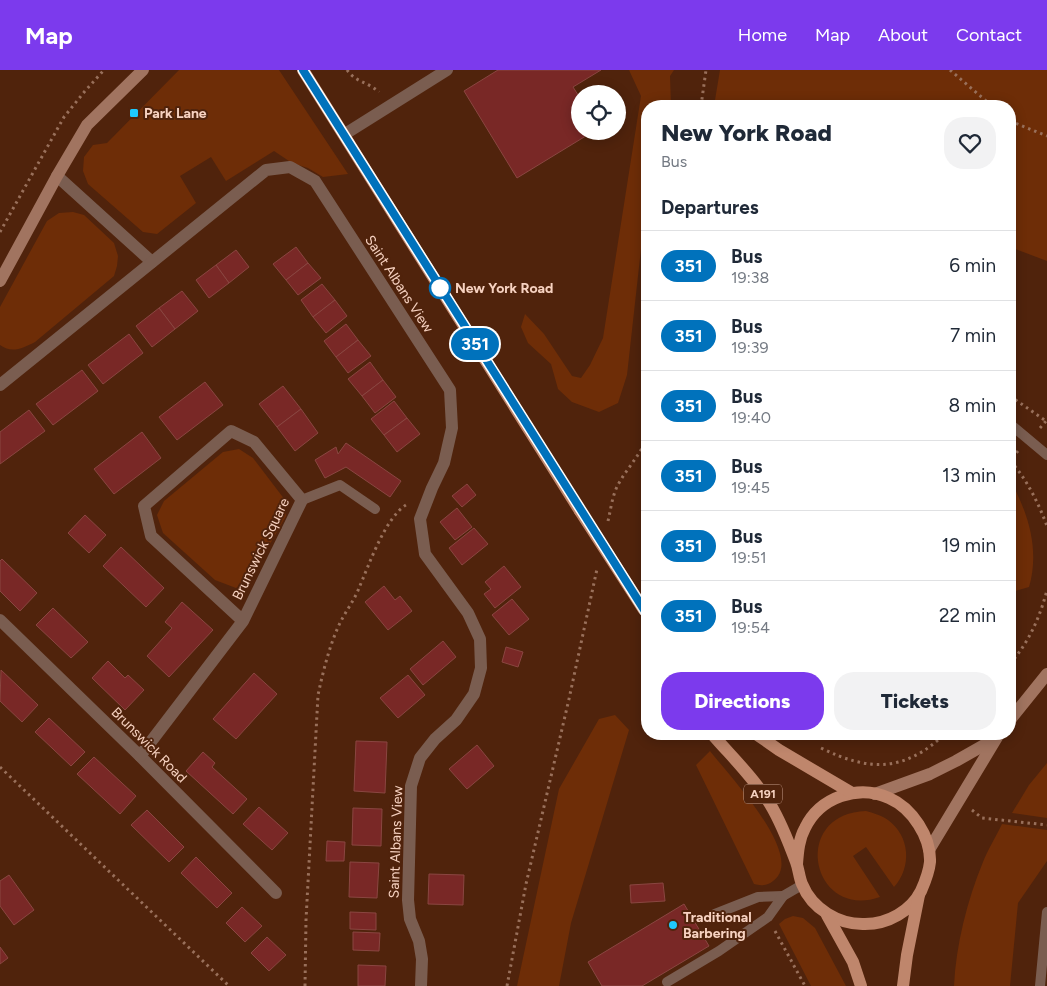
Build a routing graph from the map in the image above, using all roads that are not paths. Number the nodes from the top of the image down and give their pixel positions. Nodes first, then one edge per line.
1 (143, 70) edge
2 (304, 70) edge
3 (447, 70) edge
4 (345, 134) junction
5 (57, 176) junction
6 (152, 262) junction
7 (0, 282) edge
8 (0, 385) edge
9 (1016, 429) edge
10 (1047, 455) edge
11 (302, 500) junction
12 (376, 509) dead end
13 (641, 605) edge
14 (0, 620) edge
15 (242, 622) junction
16 (1047, 674) edge
17 (1016, 713) edge
18 (717, 740) edge
19 (765, 740) edge
20 (990, 740) edge
21 (995, 740) edge
22 (140, 756) junction
23 (852, 793) junction
24 (875, 794) junction
25 (929, 850) junction
26 (797, 864) junction
27 (802, 885) junction
28 (276, 893) dead end
29 (919, 895) junction
30 (783, 896) junction
31 (1047, 912) edge
32 (715, 914) dead end
33 (827, 915) junction
34 (667, 982) dead end
35 (421, 986) edge
36 (861, 986) edge
37 (903, 986) edge
38 (1040, 986) edge

1 - 5 street
2 - 4 main road
3 - 4 street
4 - 13 main road, bridge
5 - 6 street
5 - 7 street
6 - 8 street
6 - 35 street, Saint Albans View
9 - 10 lane
11 - 12 lane
11 - 15 street, Brunswick Square
11 - 15 street, Brunswick Square
14 - 22 street, Brunswick Road
15 - 22 street, Brunswick Square
16 - 17 street
18 - 26 main road, A191
19 - 23 main road, A191
20 - 24 street
21 - 25 street
22 - 28 street, Brunswick Road
23 - 24 main road, A191
23 - 26 main road, A191
24 - 25 main road, A191
25 - 29 main road, A191
26 - 27 main road, A191
27 - 30 lane
27 - 33 main road, A191
29 - 33 main road, A191
29 - 37 main road, A191
30 - 32 lane
30 - 34 lane
31 - 38 lane
33 - 36 main road, A191

